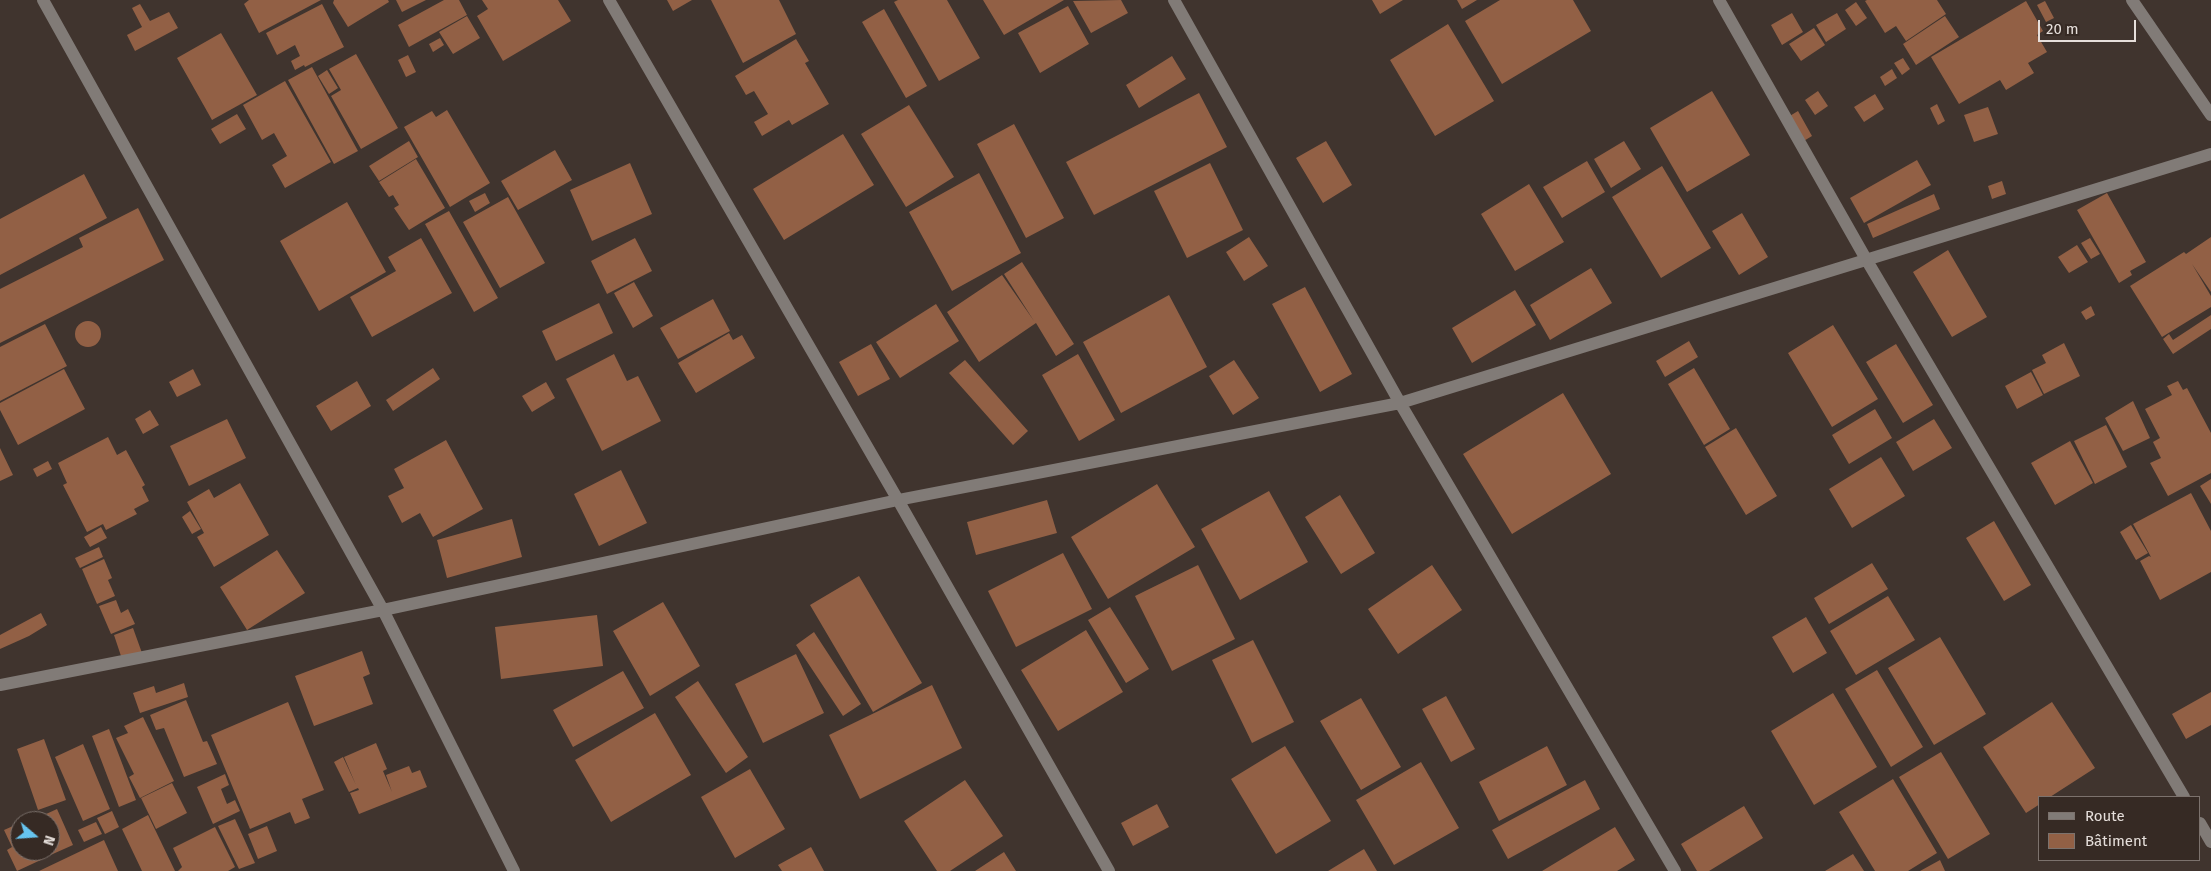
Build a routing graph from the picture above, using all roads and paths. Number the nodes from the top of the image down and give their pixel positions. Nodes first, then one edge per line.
1 (42, 0) edge
2 (609, 0) edge
3 (1174, 0) edge
4 (1719, 0) edge
5 (2132, 0) edge
6 (2211, 115) edge
7 (2211, 154) edge
8 (1866, 259) junction
9 (1400, 403) junction
10 (898, 500) junction
11 (383, 610) junction
12 (0, 685) edge
13 (2183, 796) edge
14 (2201, 825) edge
15 (2211, 842) edge
16 (514, 871) edge
17 (1109, 871) edge
18 (1675, 871) edge

1 - 11 street
2 - 10 street
3 - 9 street
4 - 8 street
5 - 6 street
7 - 8 street
8 - 9 street
8 - 13 street
9 - 10 street
9 - 18 street
10 - 11 street
10 - 17 street
11 - 12 street
11 - 16 street
14 - 15 street

